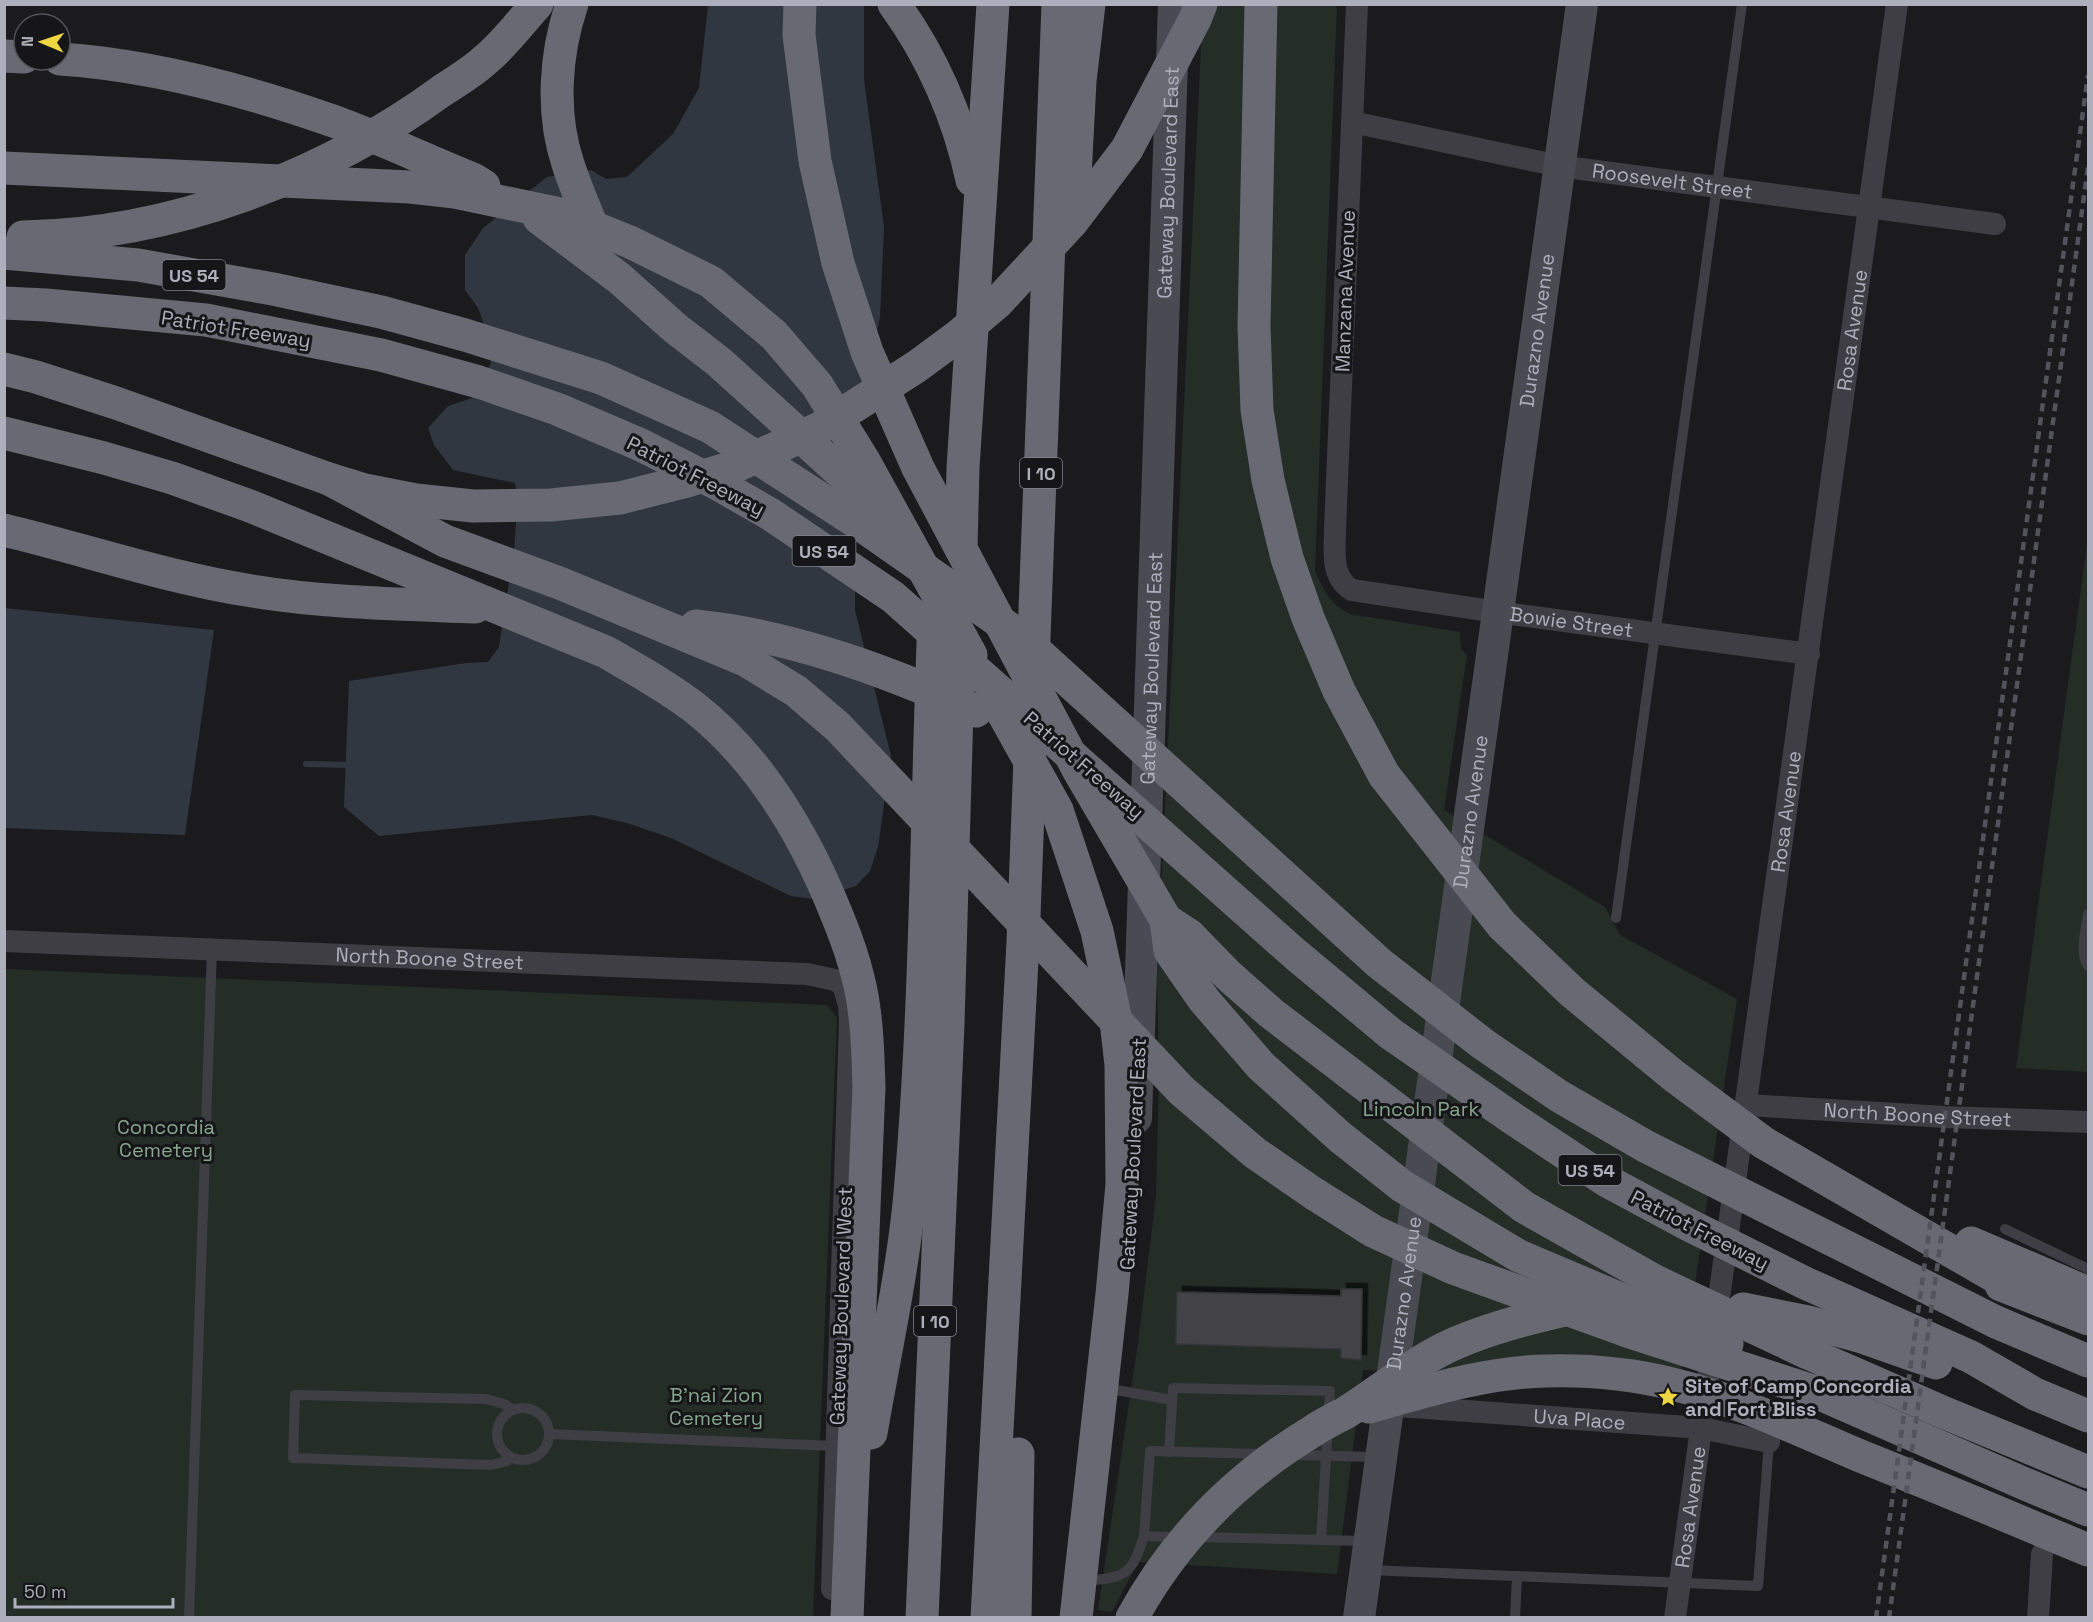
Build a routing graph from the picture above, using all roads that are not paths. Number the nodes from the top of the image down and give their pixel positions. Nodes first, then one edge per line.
1 (537, 4) edge
2 (572, 4) edge
3 (800, 4) edge
4 (894, 4) edge
5 (993, 4) edge
6 (1058, 4) edge
7 (1089, 4) edge
8 (1174, 4) edge
9 (1201, 4) edge
10 (1261, 4) edge
11 (1357, 4) edge
12 (1582, 4) edge
13 (1742, 4) edge
14 (1897, 4) edge
15 (72, 61) edge
16 (1352, 122) junction
17 (1559, 166) junction
18 (4, 168) edge
19 (1717, 187) junction
20 (1870, 207) junction
21 (980, 218) junction
22 (1995, 224) dead end
23 (4, 238) edge
24 (4, 254) edge
25 (619, 278) junction
26 (4, 303) edge
27 (4, 369) edge
28 (4, 434) edge
29 (329, 479) junction
30 (4, 530) edge
31 (1338, 578) joint
32 (1497, 612) junction
33 (1655, 633) junction
34 (1017, 634) junction
35 (1809, 654) junction
36 (1197, 865) junction
37 (2088, 914) edge
38 (1616, 918) dead end
39 (1166, 920) junction
40 (4, 940) edge
41 (212, 949) junction
42 (1022, 951) junction
43 (2088, 966) edge
44 (847, 994) joint
45 (934, 1025) junction
46 (1747, 1106) junction
47 (2088, 1122) edge
48 (1011, 1152) junction
49 (1829, 1182) junction
50 (1748, 1197) junction
51 (2005, 1229) dead end
52 (2088, 1269) edge
53 (2020, 1292) junction
54 (2088, 1293) edge
55 (2088, 1319) edge
56 (2088, 1361) edge
57 (1116, 1390) junction
58 (1813, 1391) junction
59 (2035, 1394) junction
60 (1172, 1400) junction
61 (1388, 1405) junction
62 (513, 1410) junction
63 (1344, 1413) junction
64 (2088, 1416) edge
65 (1701, 1428) junction
66 (549, 1434) junction
67 (1769, 1442) joint
68 (837, 1446) junction
69 (1169, 1452) junction
70 (510, 1456) junction
71 (1326, 1456) junction
72 (1381, 1457) junction
73 (2088, 1472) edge
74 (2088, 1510) edge
75 (1144, 1536) junction
76 (1321, 1540) junction
77 (2088, 1550) edge
78 (2042, 1554) dead end
79 (1368, 1556) junction
80 (1517, 1576) junction
81 (1093, 1580) junction
82 (1680, 1582) junction
83 (189, 1617) edge
84 (831, 1617) edge
85 (837, 1617) edge
86 (847, 1617) edge
87 (922, 1617) edge
88 (987, 1617) edge
89 (1015, 1617) edge
90 (1076, 1617) edge
91 (1089, 1617) edge
92 (1132, 1617) edge
93 (1359, 1617) edge
94 (1515, 1617) edge
95 (1675, 1617) edge
96 (2038, 1617) edge

1 - 23 highway
2 - 25 highway
3 - 39 highway
4 - 21 highway
5 - 21 highway
6 - 42 highway, I 10
7 - 42 highway
8 - 57 main road, Gateway Boulevard East
9 - 29 highway
10 - 49 highway
11 - 16 street, Manzana Avenue
12 - 17 main road, Durazno Avenue
13 - 19 lane
14 - 20 street, Rosa Avenue
15 - 25 highway
16 - 17 street, Roosevelt Street
16 - 31 street, Manzana Avenue
17 - 19 street, Roosevelt Street
17 - 32 main road, Durazno Avenue
18 - 90 highway
19 - 20 street, Roosevelt Street
19 - 33 lane
20 - 22 street, Roosevelt Street
20 - 35 street, Rosa Avenue
21 - 45 highway
24 - 34 highway, US 54
25 - 34 highway
26 - 36 highway, Patriot Freeway / US 54
27 - 29 highway
28 - 86 highway
29 - 58 highway
30 - 36 highway
31 - 32 street, Bowie Street
32 - 33 street, Bowie Street
32 - 61 main road, Durazno Avenue
33 - 35 street, Bowie Street
33 - 38 lane
34 - 50 highway, US 54
35 - 46 street, Rosa Avenue
36 - 59 highway, Patriot Freeway / US 54
37 - 43 lane
39 - 58 highway
39 - 73 highway
40 - 41 street, North Boone Street
41 - 44 street, North Boone Street
41 - 83 lane
42 - 48 highway, I 10
44 - 68 street, Gateway Boulevard West
45 - 85 highway
45 - 87 highway, I 10
46 - 47 street, North Boone Street
46 - 65 street, Rosa Avenue
48 - 88 highway, I 10
48 - 89 highway
49 - 53 highway
49 - 54 highway
50 - 53 highway
50 - 56 highway, US 54
51 - 52 lane
53 - 55 highway
57 - 60 lane
57 - 81 main road, Gateway Boulevard East
58 - 74 highway
59 - 63 highway
59 - 64 highway, Patriot Freeway / US 54
60 - 69 lane
60 - 71 lane
61 - 65 street, Uva Place
61 - 72 main road, Durazno Avenue
62 - 66 lane
62 - 70 lane
62 - 70 lane
63 - 77 highway
63 - 92 highway
65 - 67 street, Uva Place
65 - 82 street, Rosa Avenue
66 - 68 lane
66 - 70 lane
67 - 82 lane
68 - 84 street, Gateway Boulevard West
69 - 71 lane
69 - 75 lane
71 - 72 lane
71 - 76 lane
72 - 79 main road, Durazno Avenue
75 - 76 lane
75 - 81 lane
76 - 79 lane
78 - 96 street
79 - 80 lane
79 - 93 main road, Durazno Avenue
80 - 82 lane
80 - 94 lane
81 - 91 main road, Gateway Boulevard East
82 - 95 street, Rosa Avenue

